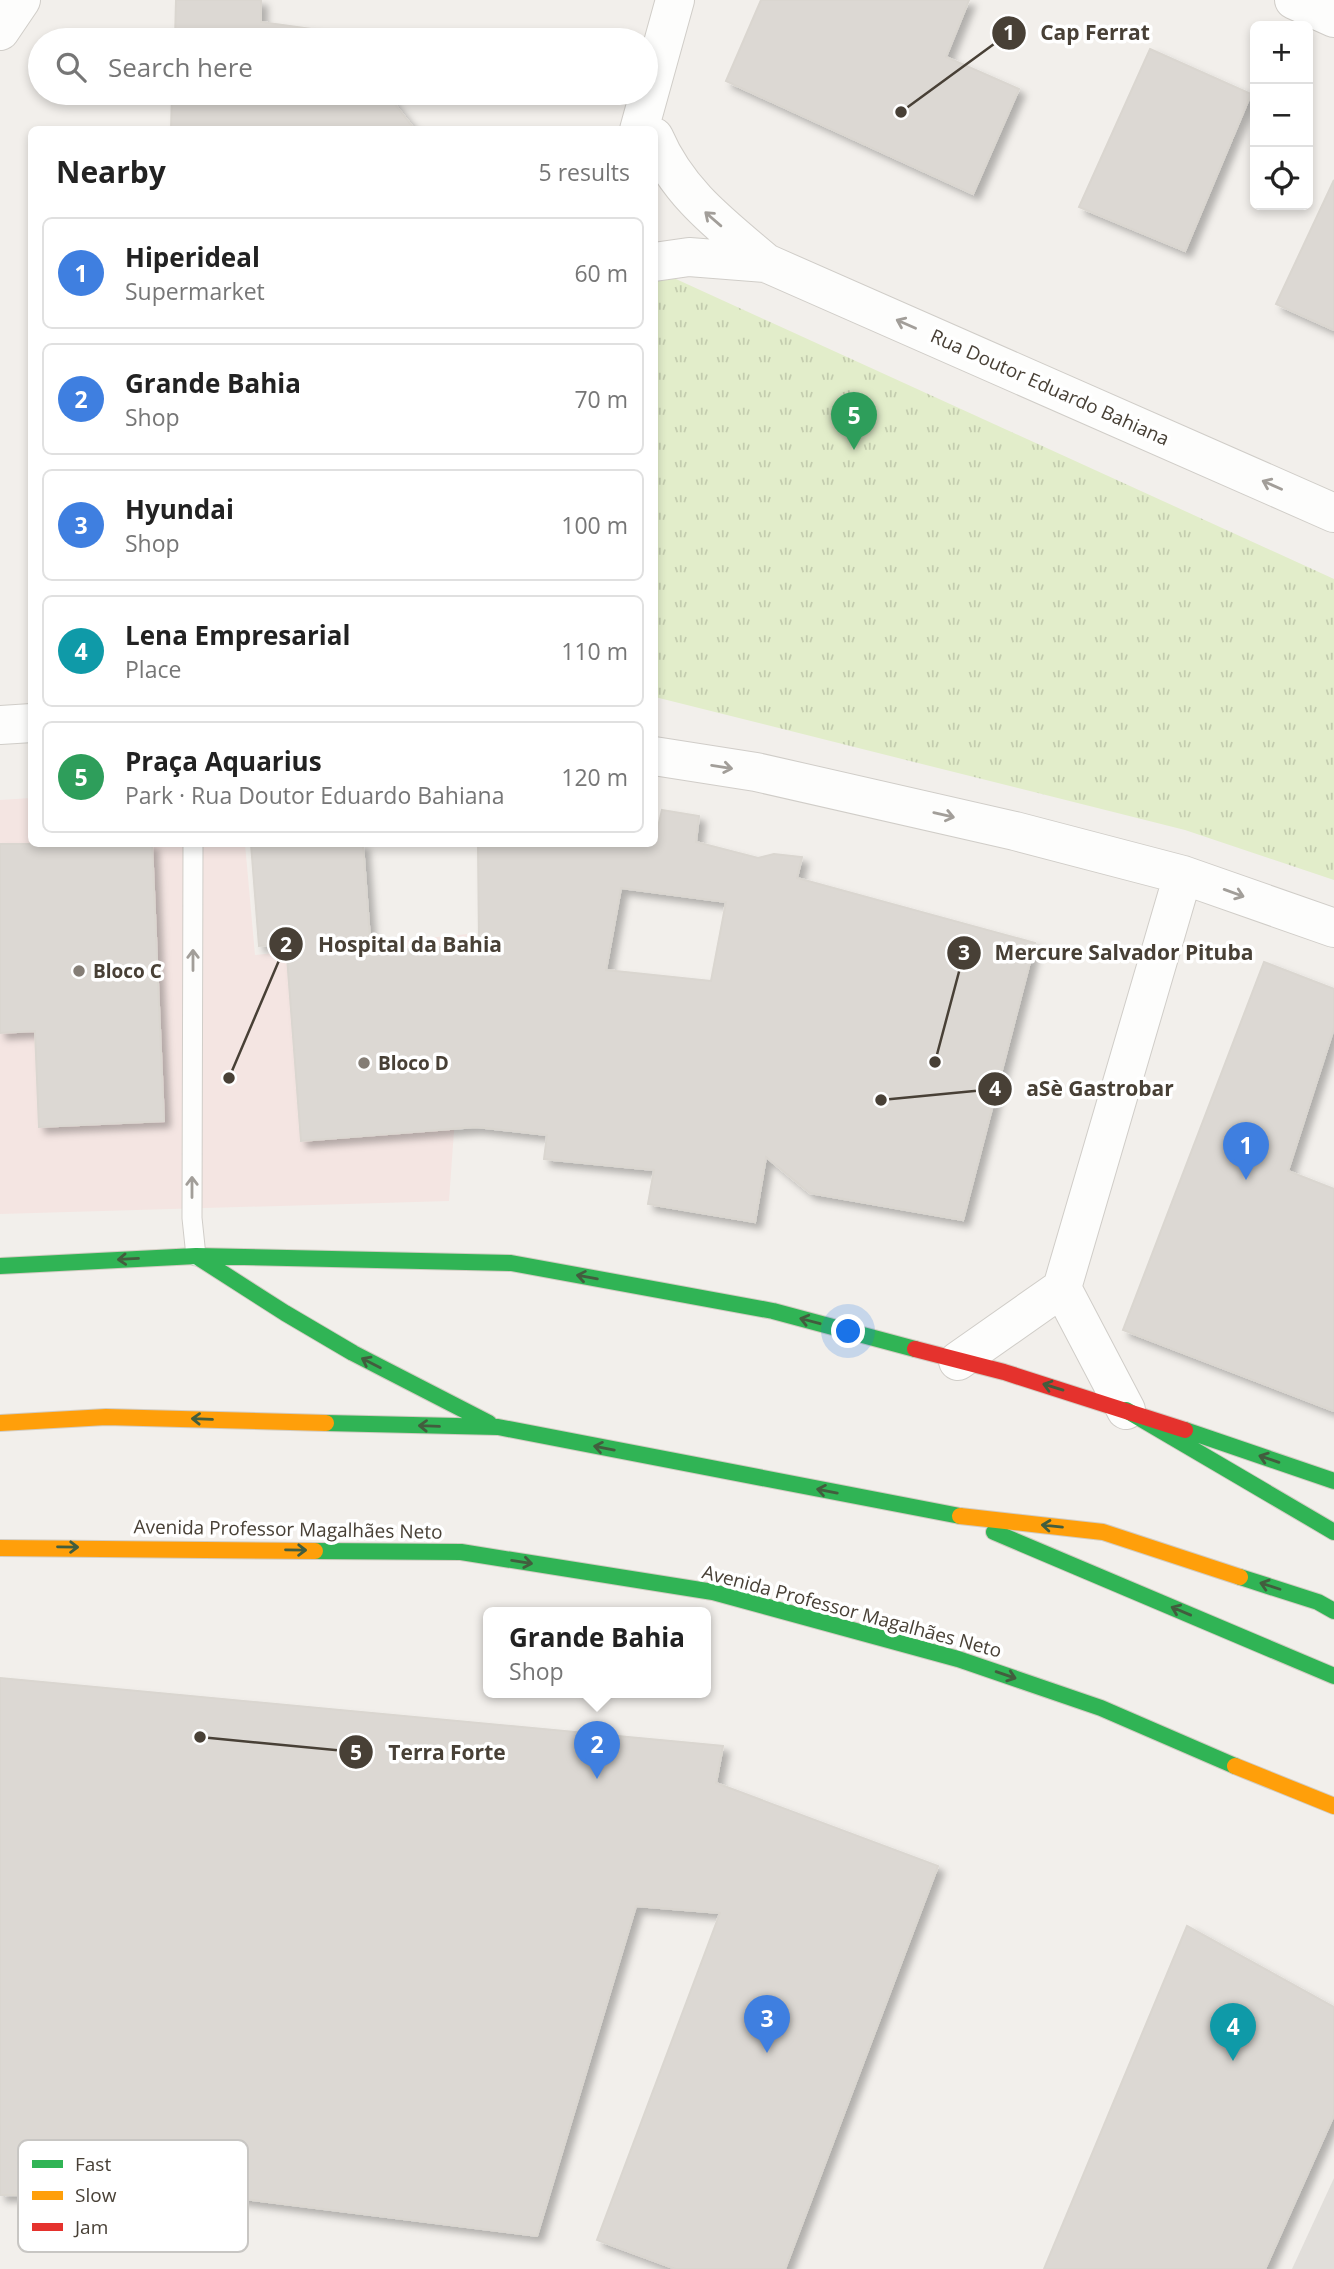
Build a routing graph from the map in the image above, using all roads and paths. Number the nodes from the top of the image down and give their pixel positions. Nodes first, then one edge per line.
1 (21, 0) edge
2 (675, 0) edge
3 (1294, 0) edge
4 (1334, 18) edge
5 (0, 31) edge
6 (658, 77) edge
7 (652, 105) edge
8 (647, 126) edge
9 (658, 147) edge
10 (658, 261) edge
11 (766, 262) junction
12 (1334, 513) edge
13 (28, 723) edge
14 (0, 724) edge
15 (658, 756) edge
16 (193, 847) edge
17 (1183, 875) junction
18 (1334, 928) edge
19 (196, 1256) junction
20 (0, 1266) edge
21 (1062, 1289) junction
22 (958, 1361) junction
23 (1126, 1410) junction
24 (0, 1423) edge
25 (498, 1427) junction
26 (1334, 1481) edge
27 (956, 1516) junction
28 (1334, 1532) edge
29 (0, 1548) edge
30 (1334, 1611) edge
31 (1334, 1676) edge
32 (1334, 1806) edge

1 - 5 street
2 - 6 street
3 - 4 street
7 - 8 street
11 -> 9 street, Rua Doutor Eduardo Bahiana
10 - 11 street, Rua Doutor Eduardo Bahiana
12 -> 11 street, Rua Doutor Eduardo Bahiana
13 - 14 street
15 -> 17 street
19 -> 16 lane
17 -> 18 street
17 - 21 street
19 -> 20 main road
22 -> 19 main road
25 -> 19 main road
21 - 22 street
21 - 23 street
23 -> 22 main road
26 -> 23 main road
23 - 28 main road
25 -> 24 main road
27 -> 25 main road
30 -> 27 main road
31 -> 27 main road
29 -> 32 main road, Avenida Professor Magalhães Neto

